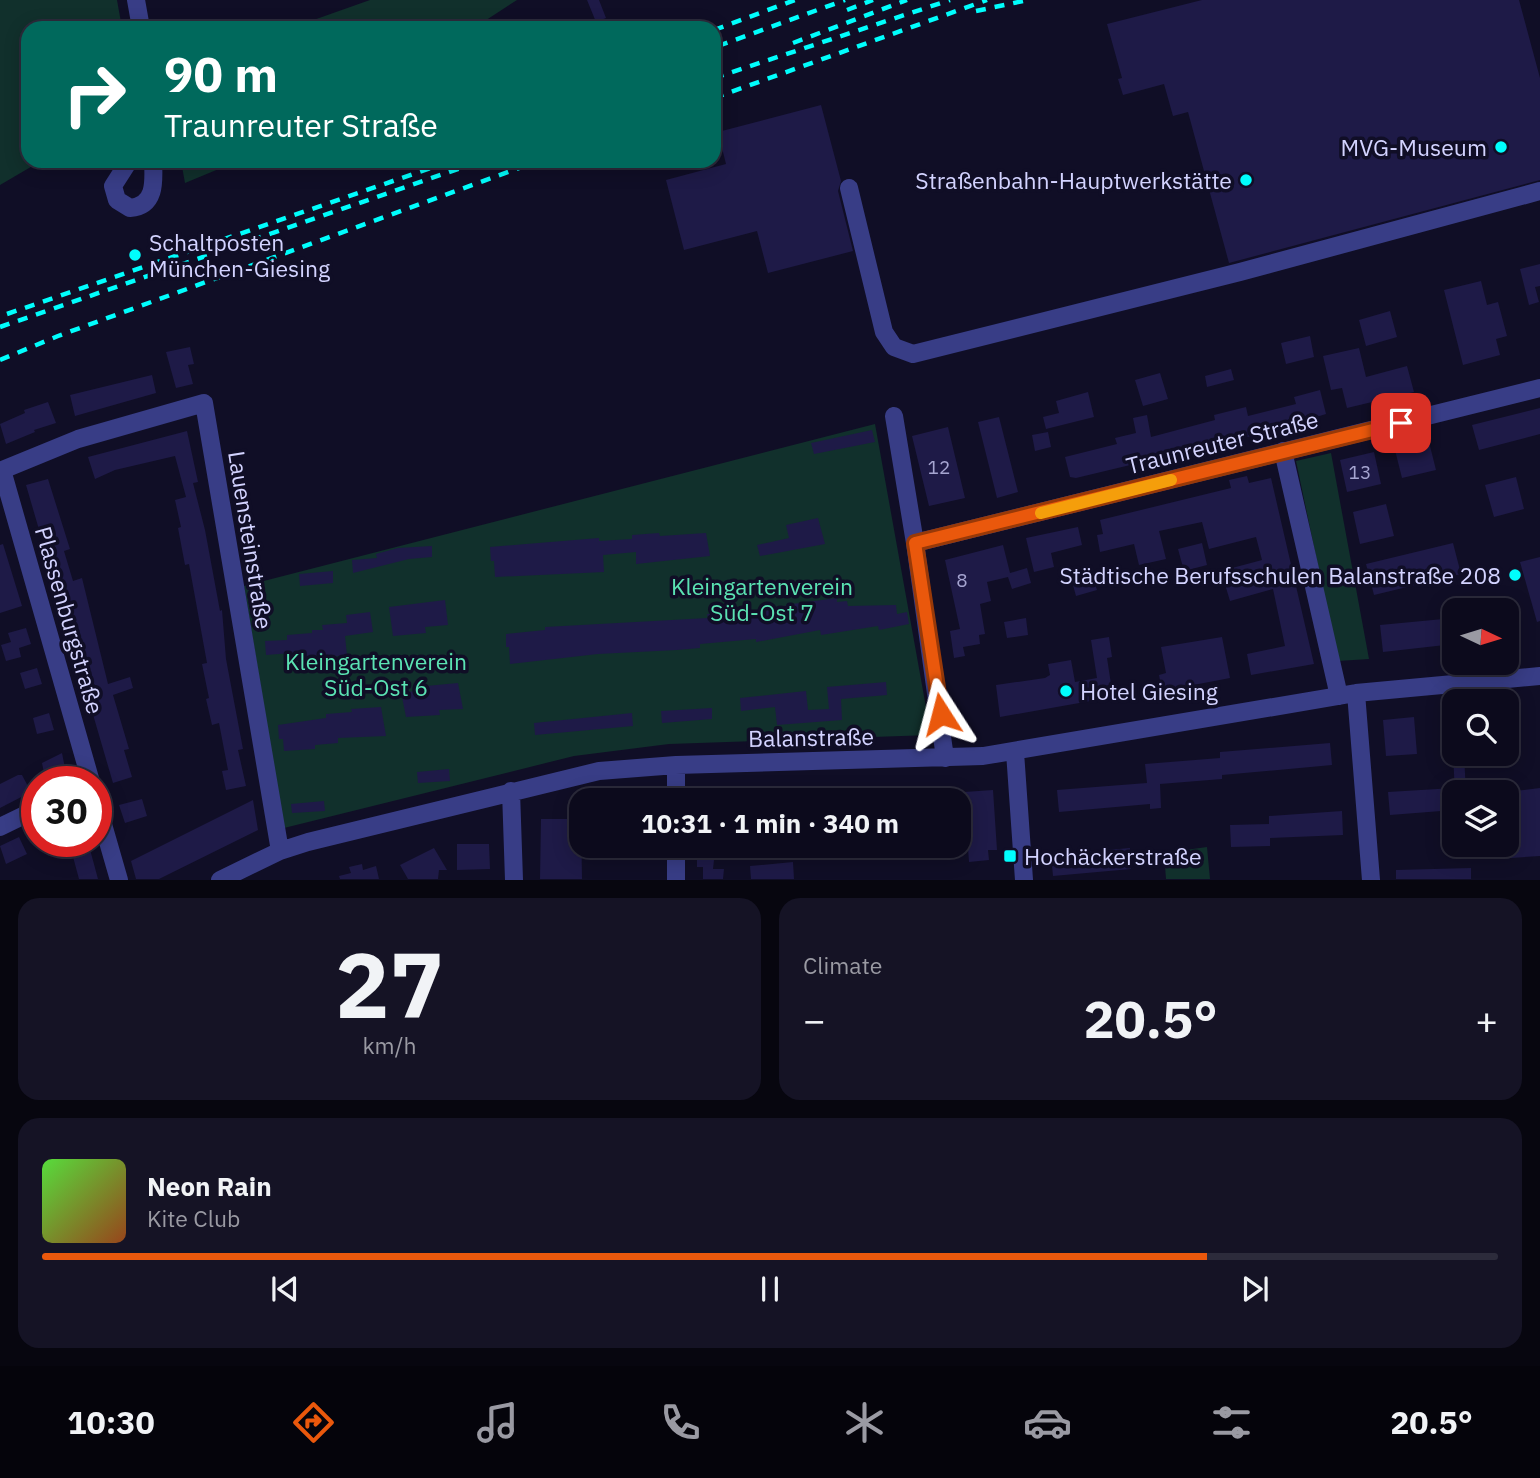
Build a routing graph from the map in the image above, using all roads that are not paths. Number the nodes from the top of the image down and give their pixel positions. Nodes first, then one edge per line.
1 (136, 0) edge
2 (140, 21) edge
3 (125, 168) edge
4 (153, 168) edge
5 (849, 188) dead end
6 (1540, 191) edge
7 (1540, 388) edge
8 (894, 416) dead end
9 (1283, 451) junction
10 (1, 471) edge
11 (915, 543) junction
12 (1540, 676) edge
13 (1347, 694) junction
14 (1015, 752) junction
15 (945, 758) junction
16 (676, 765) junction
17 (86, 766) edge
18 (676, 788) edge
19 (511, 791) junction
20 (21, 817) edge
21 (0, 827) edge
22 (280, 851) junction
23 (112, 856) edge
24 (676, 858) edge
25 (119, 880) edge
26 (220, 880) edge
27 (514, 880) edge
28 (676, 880) edge
29 (1024, 880) edge
30 (1371, 880) edge

1 - 2 street
3 - 4 street
5 - 6 street
7 - 9 street, Traunreuter Straße
8 - 11 street
9 - 11 street, Traunreuter Straße
9 - 13 street
10 - 17 street, Plassenburgstraße
10 - 22 street, Lauensteinstraße
11 - 15 street
12 - 13 street, Balanstraße
13 - 14 street, Balanstraße
13 - 30 street
14 - 15 street, Balanstraße
14 - 29 street
15 - 16 street, Balanstraße
16 - 18 street
16 - 19 street, Balanstraße
19 - 22 street, Balanstraße
19 - 27 street
20 - 21 street
22 - 26 street, Balanstraße
23 - 25 street
24 - 28 street

